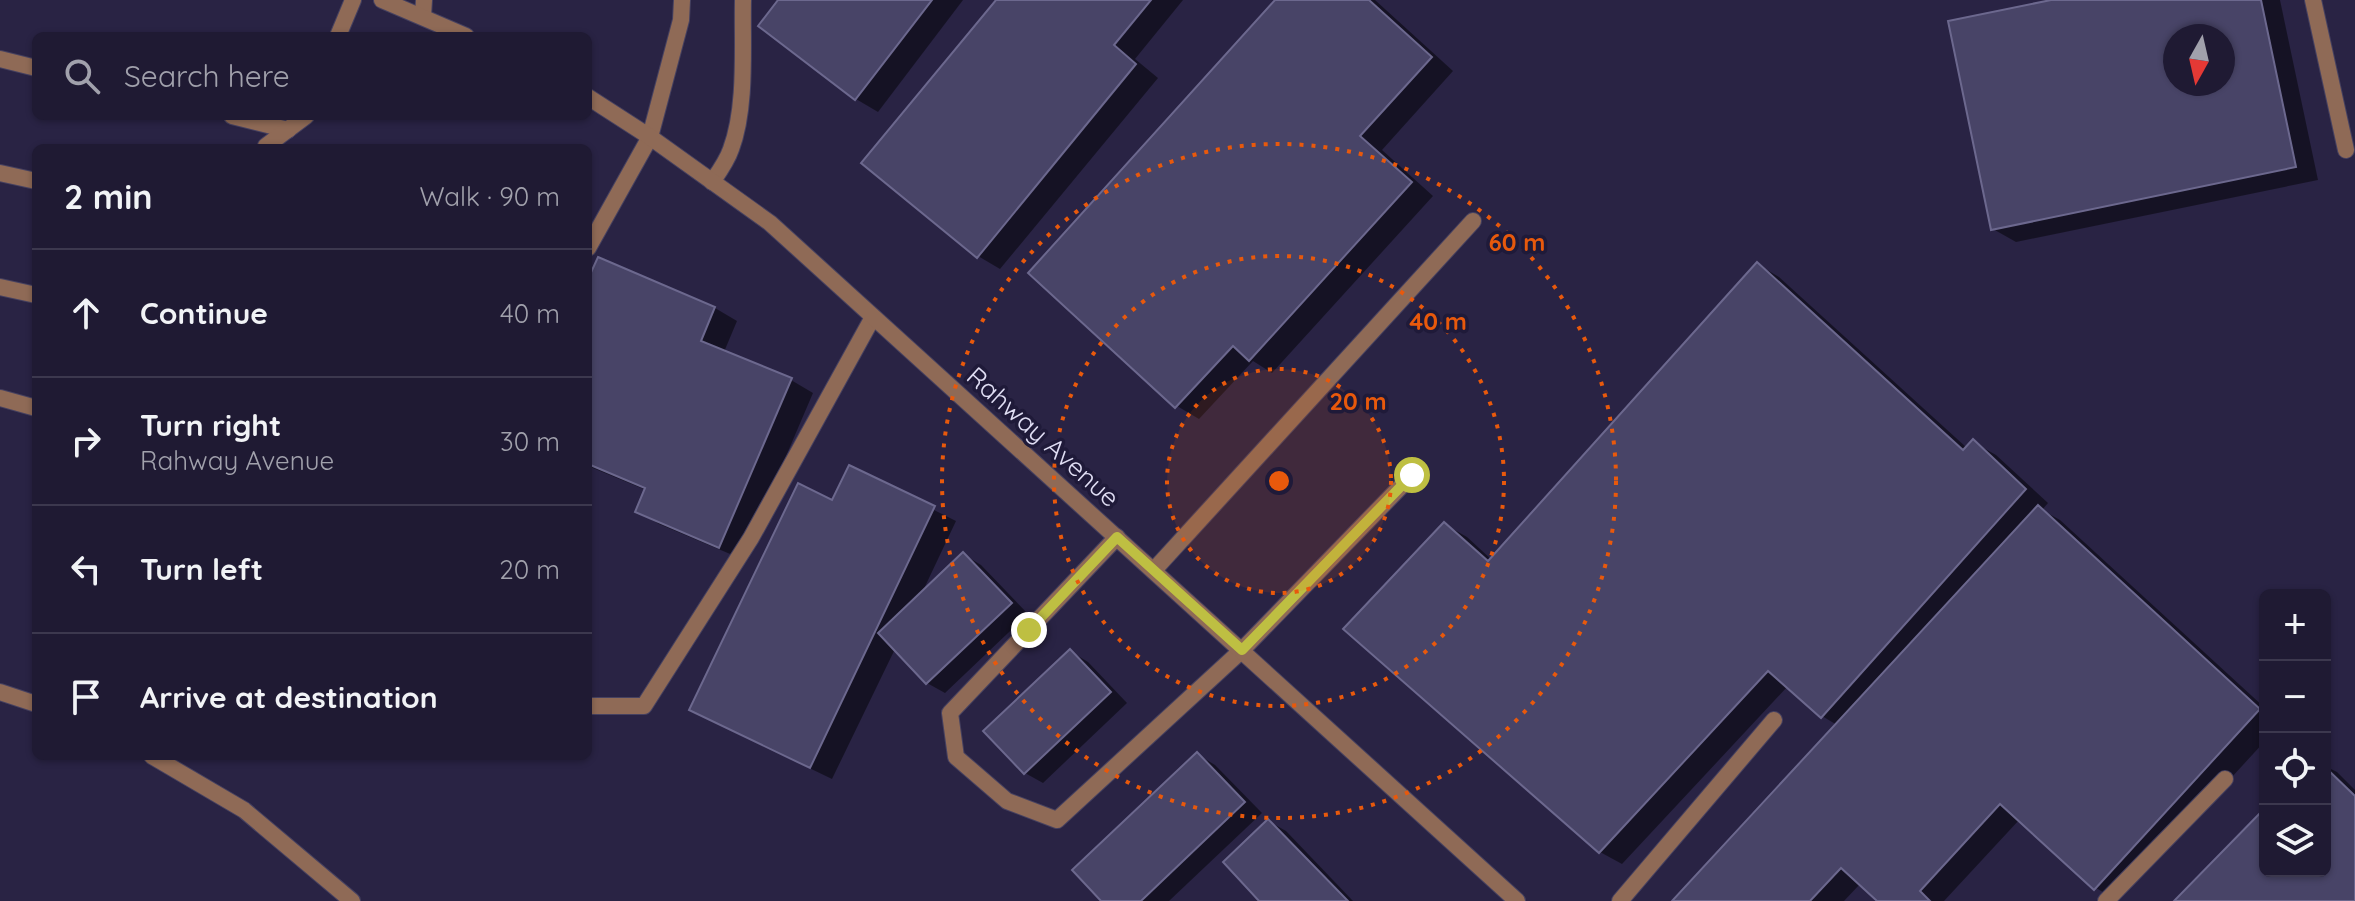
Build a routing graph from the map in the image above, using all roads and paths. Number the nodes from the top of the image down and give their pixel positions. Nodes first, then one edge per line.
1 (353, 0) edge
2 (382, 0) edge
3 (682, 0) edge
4 (743, 0) edge
5 (2313, 0) edge
6 (423, 8) edge
7 (340, 32) edge
8 (460, 32) edge
9 (0, 59) edge
10 (32, 67) edge
11 (592, 100) edge
12 (248, 120) edge
13 (301, 120) edge
14 (288, 130) junction
15 (650, 137) junction
16 (269, 144) edge
17 (2346, 150) dead end
18 (0, 173) edge
19 (32, 180) edge
20 (712, 182) junction
21 (1473, 221) dead end
22 (592, 241) edge
23 (0, 287) edge
24 (32, 294) edge
25 (873, 317) junction
26 (0, 398) edge
27 (32, 407) edge
28 (1412, 475) dead end
29 (1117, 537) junction
30 (1154, 570) junction
31 (1242, 650) junction
32 (0, 692) edge
33 (32, 703) edge
34 (592, 706) edge
35 (1774, 720) dead end
36 (159, 760) edge
37 (2225, 779) dead end
38 (352, 901) edge
39 (1517, 901) edge
40 (1620, 901) edge
41 (2106, 901) edge

1 - 7 street
2 - 6 street
3 - 15 street
4 - 20 street
5 - 17 street
6 - 8 street
9 - 10 street
11 - 15 street, Rahway Avenue
12 - 14 street
13 - 14 street
14 - 16 street
15 - 20 street, Rahway Avenue
15 - 22 street
18 - 19 street
20 - 25 street, Rahway Avenue
21 - 30 street
23 - 24 street
25 - 29 street, Rahway Avenue
25 - 34 street
26 - 27 street
28 - 31 street
29 - 30 street, Rahway Avenue
29 - 31 street
30 - 31 street, Rahway Avenue
31 - 39 street, Rahway Avenue
32 - 33 street
35 - 40 street
36 - 38 street
37 - 41 street

